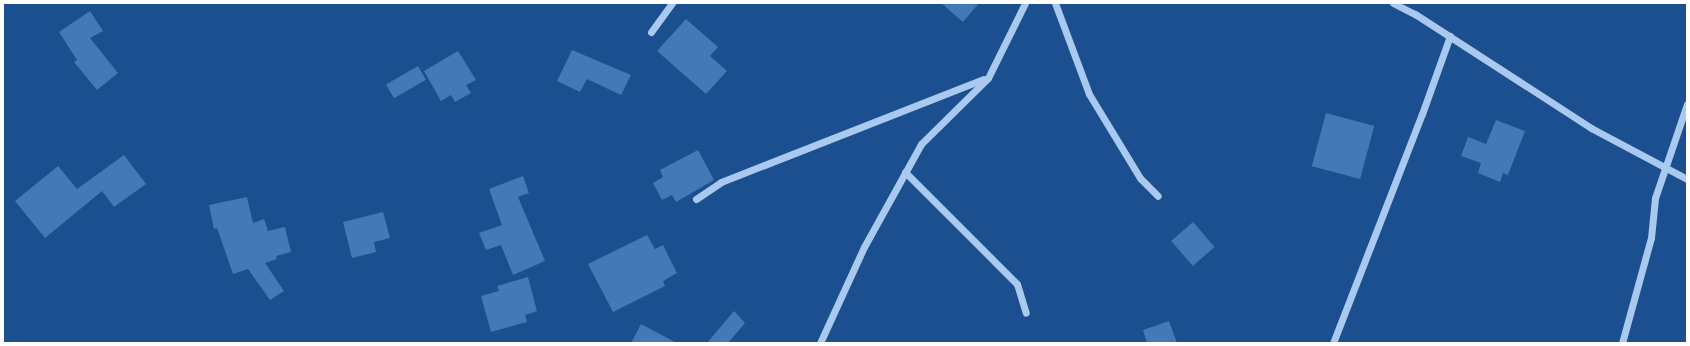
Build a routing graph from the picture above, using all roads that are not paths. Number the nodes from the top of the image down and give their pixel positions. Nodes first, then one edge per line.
1 (672, 3) edge
2 (1025, 3) edge
3 (1055, 3) edge
4 (1393, 3) edge
5 (650, 32) dead end
6 (1450, 36) junction
7 (988, 78) junction
8 (1687, 104) edge
9 (1664, 166) junction
10 (905, 172) junction
11 (1687, 179) edge
12 (1158, 196) dead end
13 (696, 199) dead end
14 (1026, 313) dead end
15 (820, 343) edge
16 (1333, 343) edge
17 (1622, 343) edge

1 - 5 street
2 - 7 street
3 - 12 street
4 - 6 street
6 - 9 street
6 - 16 street
7 - 10 street
7 - 13 street
8 - 9 street
9 - 11 street
9 - 17 street
10 - 14 street
10 - 15 street

